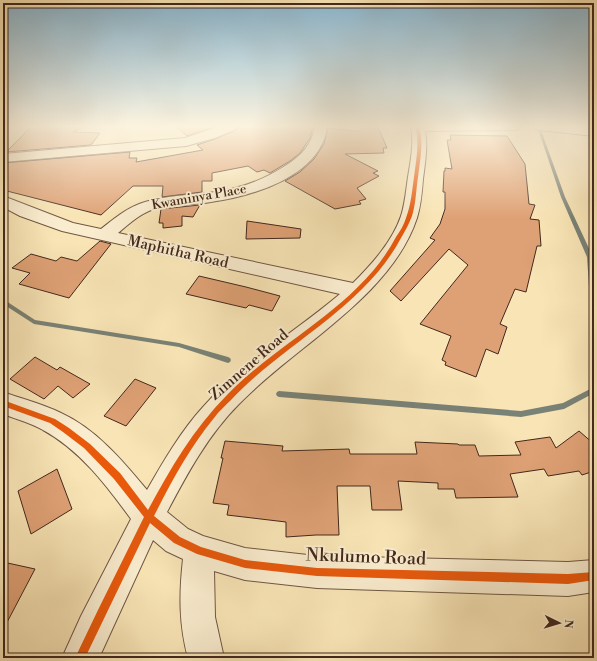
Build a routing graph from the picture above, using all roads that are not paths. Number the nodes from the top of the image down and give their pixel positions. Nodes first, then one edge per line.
1 (16, 157) edge
2 (306, 157) edge
3 (418, 157) edge
4 (3, 158) edge
5 (3, 201) edge
6 (105, 235) junction
7 (357, 291) junction
8 (3, 403) edge
9 (149, 517) junction
10 (200, 551) junction
11 (594, 576) edge
12 (80, 658) edge
13 (206, 658) edge

1 - 4 street
2 - 6 street, Kwaminya Place
3 - 7 street, Zimnene Road
5 - 6 street, Maphitha Road
6 - 7 street, Maphitha Road
7 - 9 street, Zimnene Road
8 - 9 street, Nkulumo Road
9 - 10 street, Nkulumo Road
9 - 12 street, Zimnene Road
10 - 11 street, Nkulumo Road
10 - 13 street

